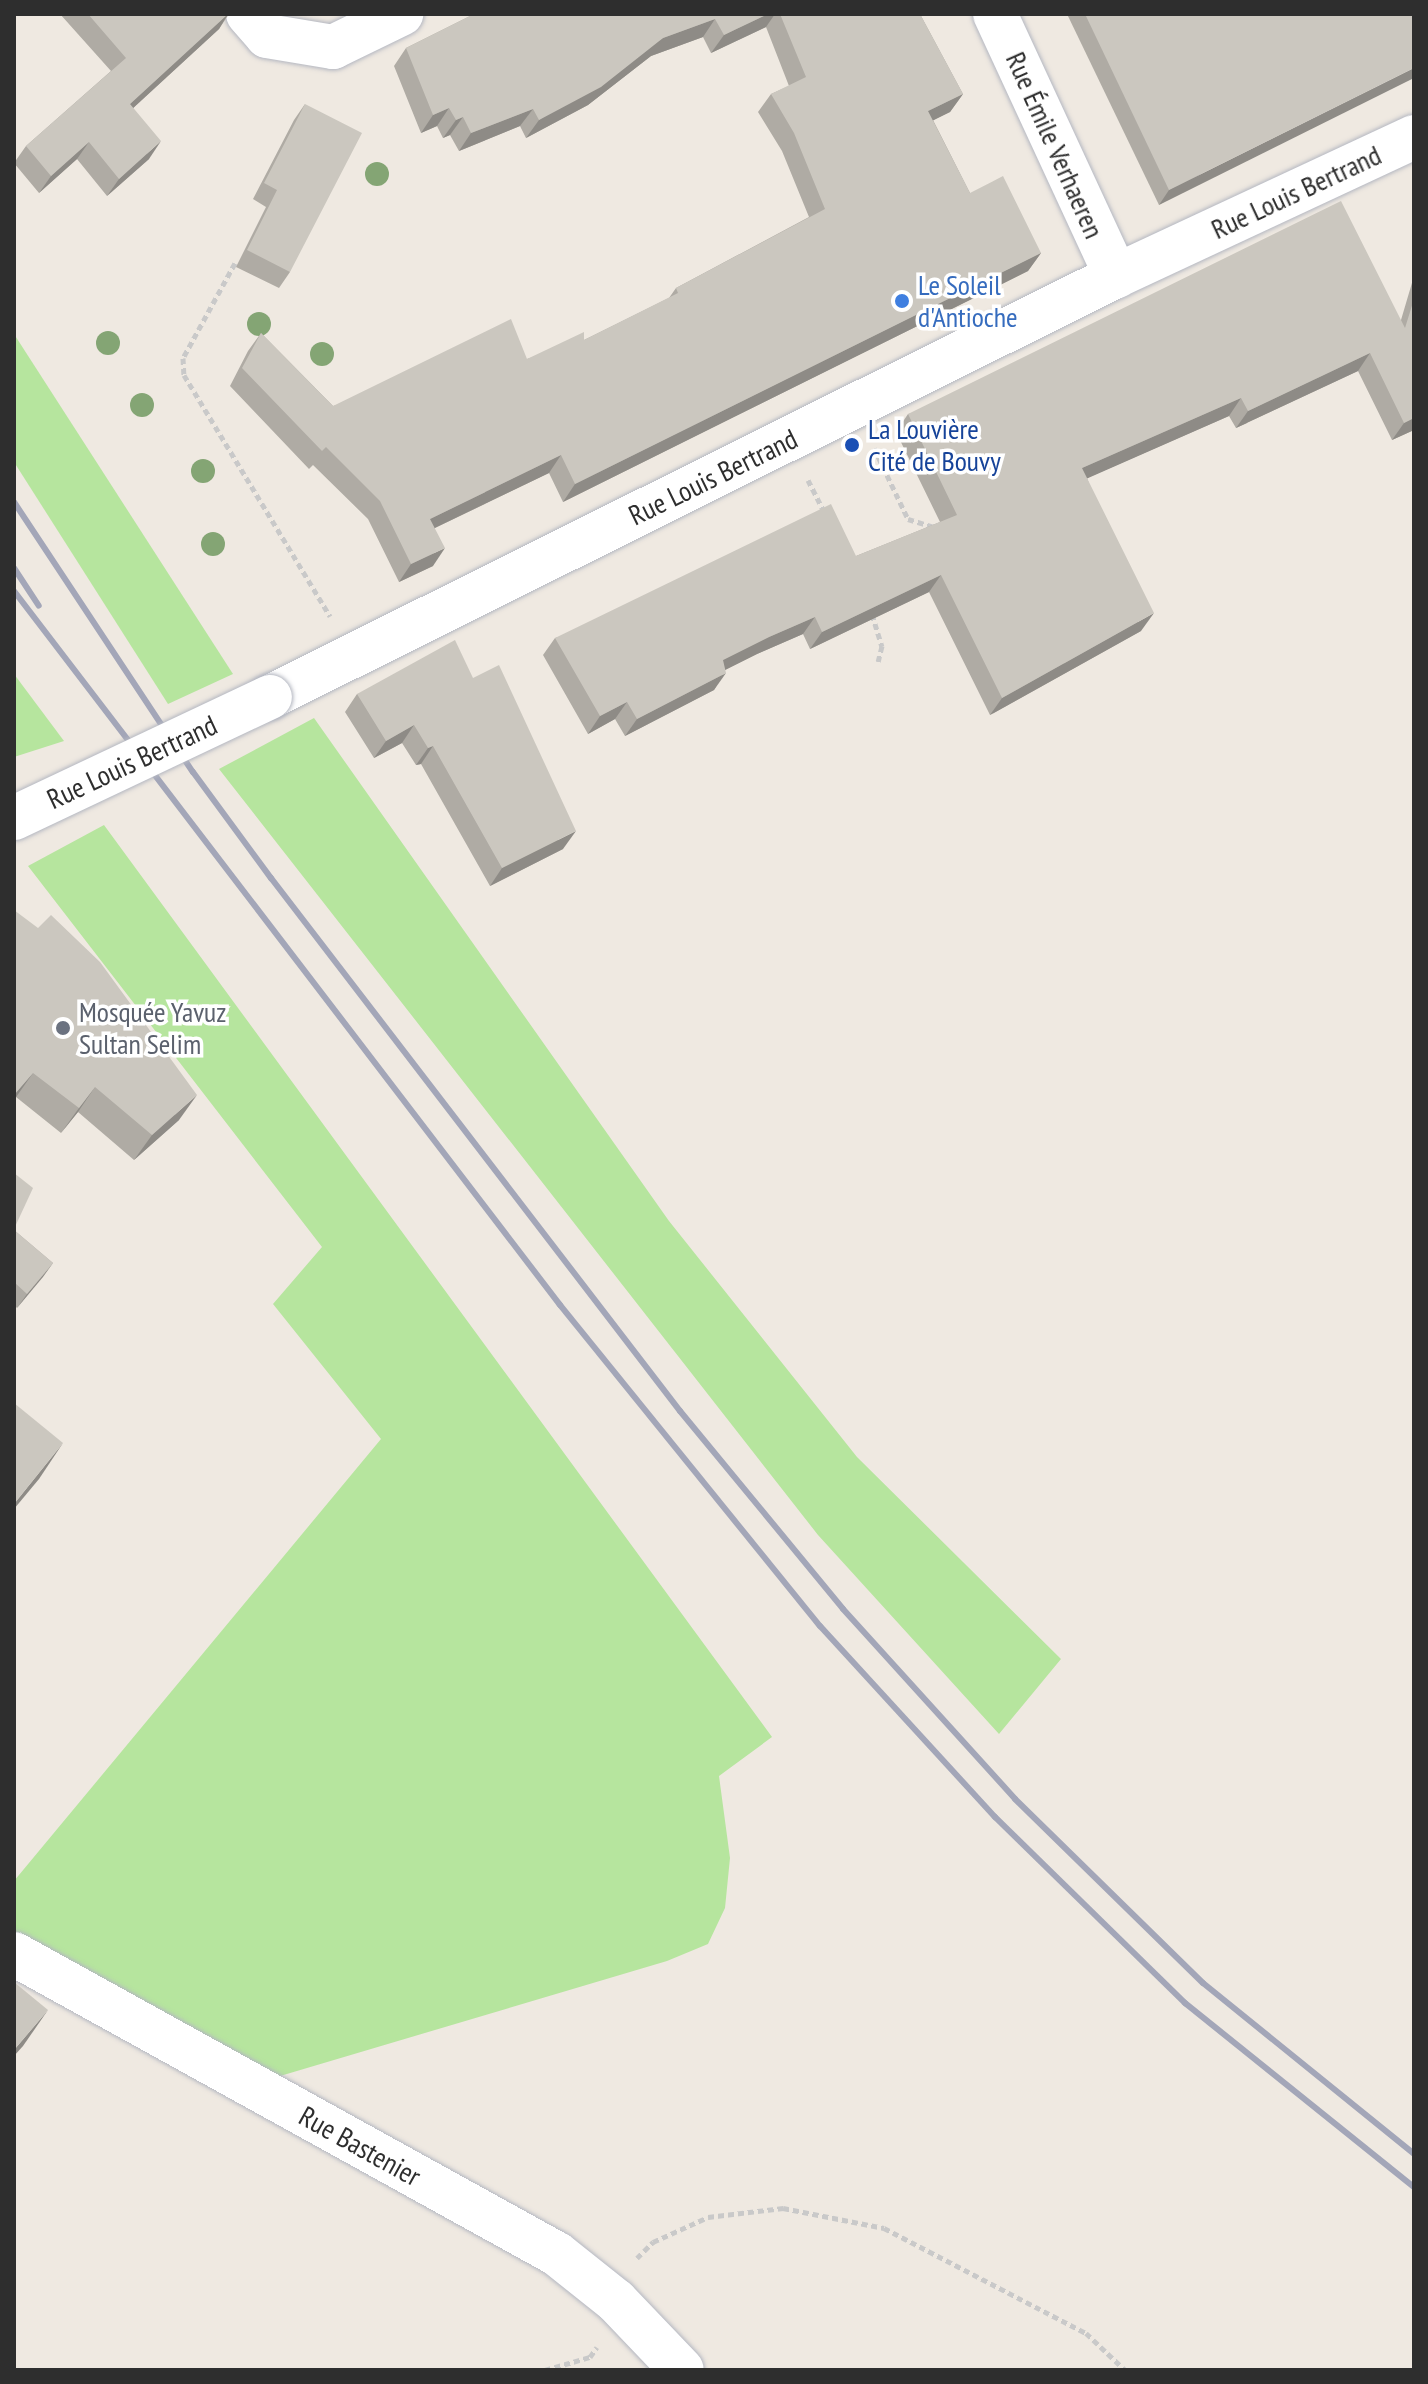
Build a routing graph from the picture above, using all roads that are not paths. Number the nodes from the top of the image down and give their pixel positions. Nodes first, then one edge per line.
1 (248, 14) edge
2 (401, 14) edge
3 (995, 14) edge
4 (1414, 137) edge
5 (1116, 276) junction
6 (14, 818) edge
7 (14, 1954) edge
8 (682, 2370) edge

1 - 2 street
3 - 5 street, Rue Émile Verhaeren
4 - 5 street, Rue Louis Bertrand
5 - 6 street, Rue Louis Bertrand, bridge
7 - 8 street, Rue Bastenier

